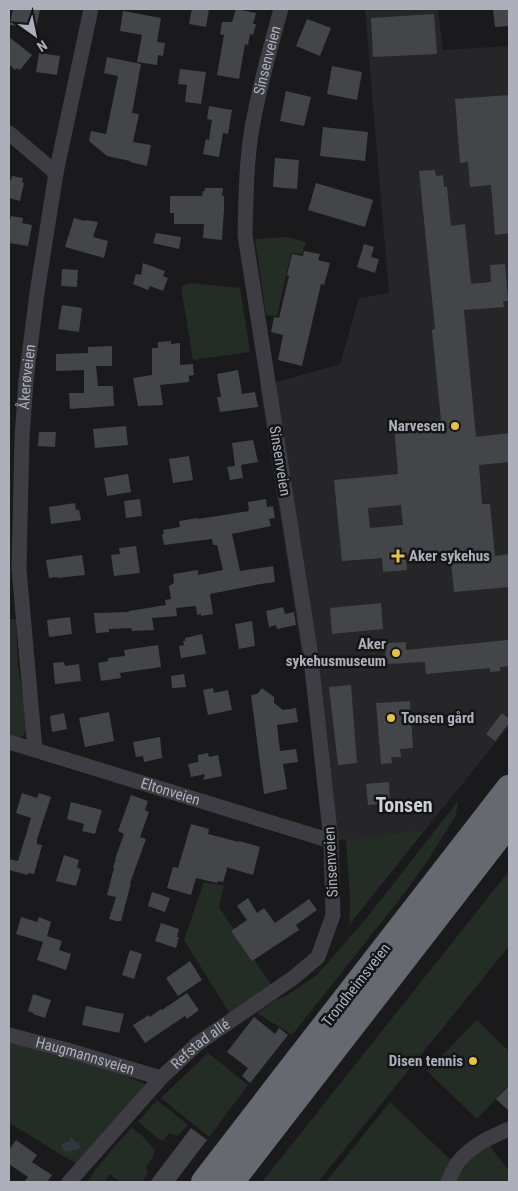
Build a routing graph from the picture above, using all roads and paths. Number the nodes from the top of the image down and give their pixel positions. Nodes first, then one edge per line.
1 (91, 9) edge
2 (281, 9) edge
3 (9, 133) edge
4 (56, 173) junction
5 (9, 742) edge
6 (35, 750) junction
7 (509, 788) edge
8 (509, 823) edge
9 (331, 841) junction
10 (333, 915) joint
11 (9, 1035) edge
12 (161, 1078) junction
13 (509, 1129) edge
14 (69, 1182) edge
15 (204, 1182) edge
16 (231, 1182) edge
17 (448, 1182) edge

1 - 4 street, Åkerøveien
2 - 9 street, Sinsenveien
3 - 4 street
4 - 6 street, Åkerøveien
5 - 6 street, Eltonveien
6 - 9 street, Eltonveien
7 - 15 highway, Trondheimsveien
8 - 16 highway, Trondheimsveien
9 - 10 street, Sinsenveien
10 - 12 street, Refstad allé
11 - 12 street, Haugmannsveien
12 - 14 street, Refstad allé
13 - 17 street

